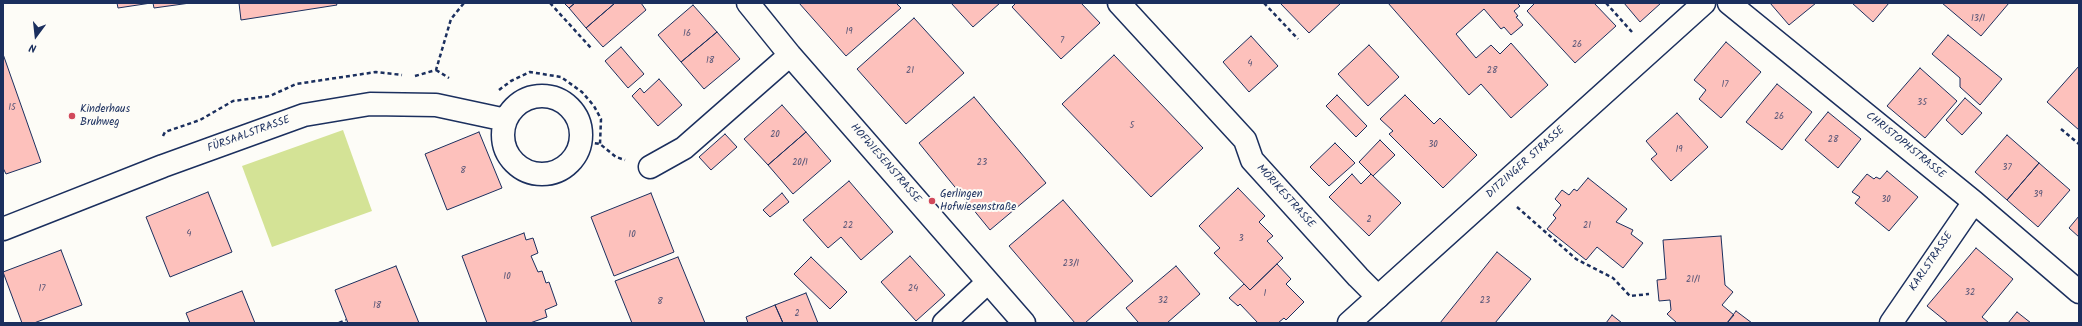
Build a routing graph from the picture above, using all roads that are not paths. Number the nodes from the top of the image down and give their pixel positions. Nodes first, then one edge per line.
1 (748, 3) edge
2 (1119, 3) edge
3 (1704, 3) edge
4 (1729, 3) edge
5 (790, 55) junction
6 (506, 120) junction
7 (650, 167) road end
8 (1974, 202) junction
9 (3, 229) edge
10 (988, 282) junction
11 (2079, 292) edge
12 (1378, 297) junction
13 (944, 323) edge
14 (1024, 323) edge
15 (1349, 323) edge
16 (1891, 323) edge

1 - 5 street, HOFWIESENSTRASSE
2 - 12 street, MÖRIKESTRASSE
3 - 12 street, DITZINGER STRASSE
4 - 8 street, CHRISTOPHSTRASSE
5 - 7 street
5 - 10 street, HOFWIESENSTRASSE
6 - 6 street
6 - 9 street, FÜRSAALSTRASSE
8 - 11 street, CHRISTOPHSTRASSE
8 - 16 street, KARLSTRASSE
10 - 13 street
10 - 14 street, HOFWIESENSTRASSE
12 - 15 street, DITZINGER STRASSE

